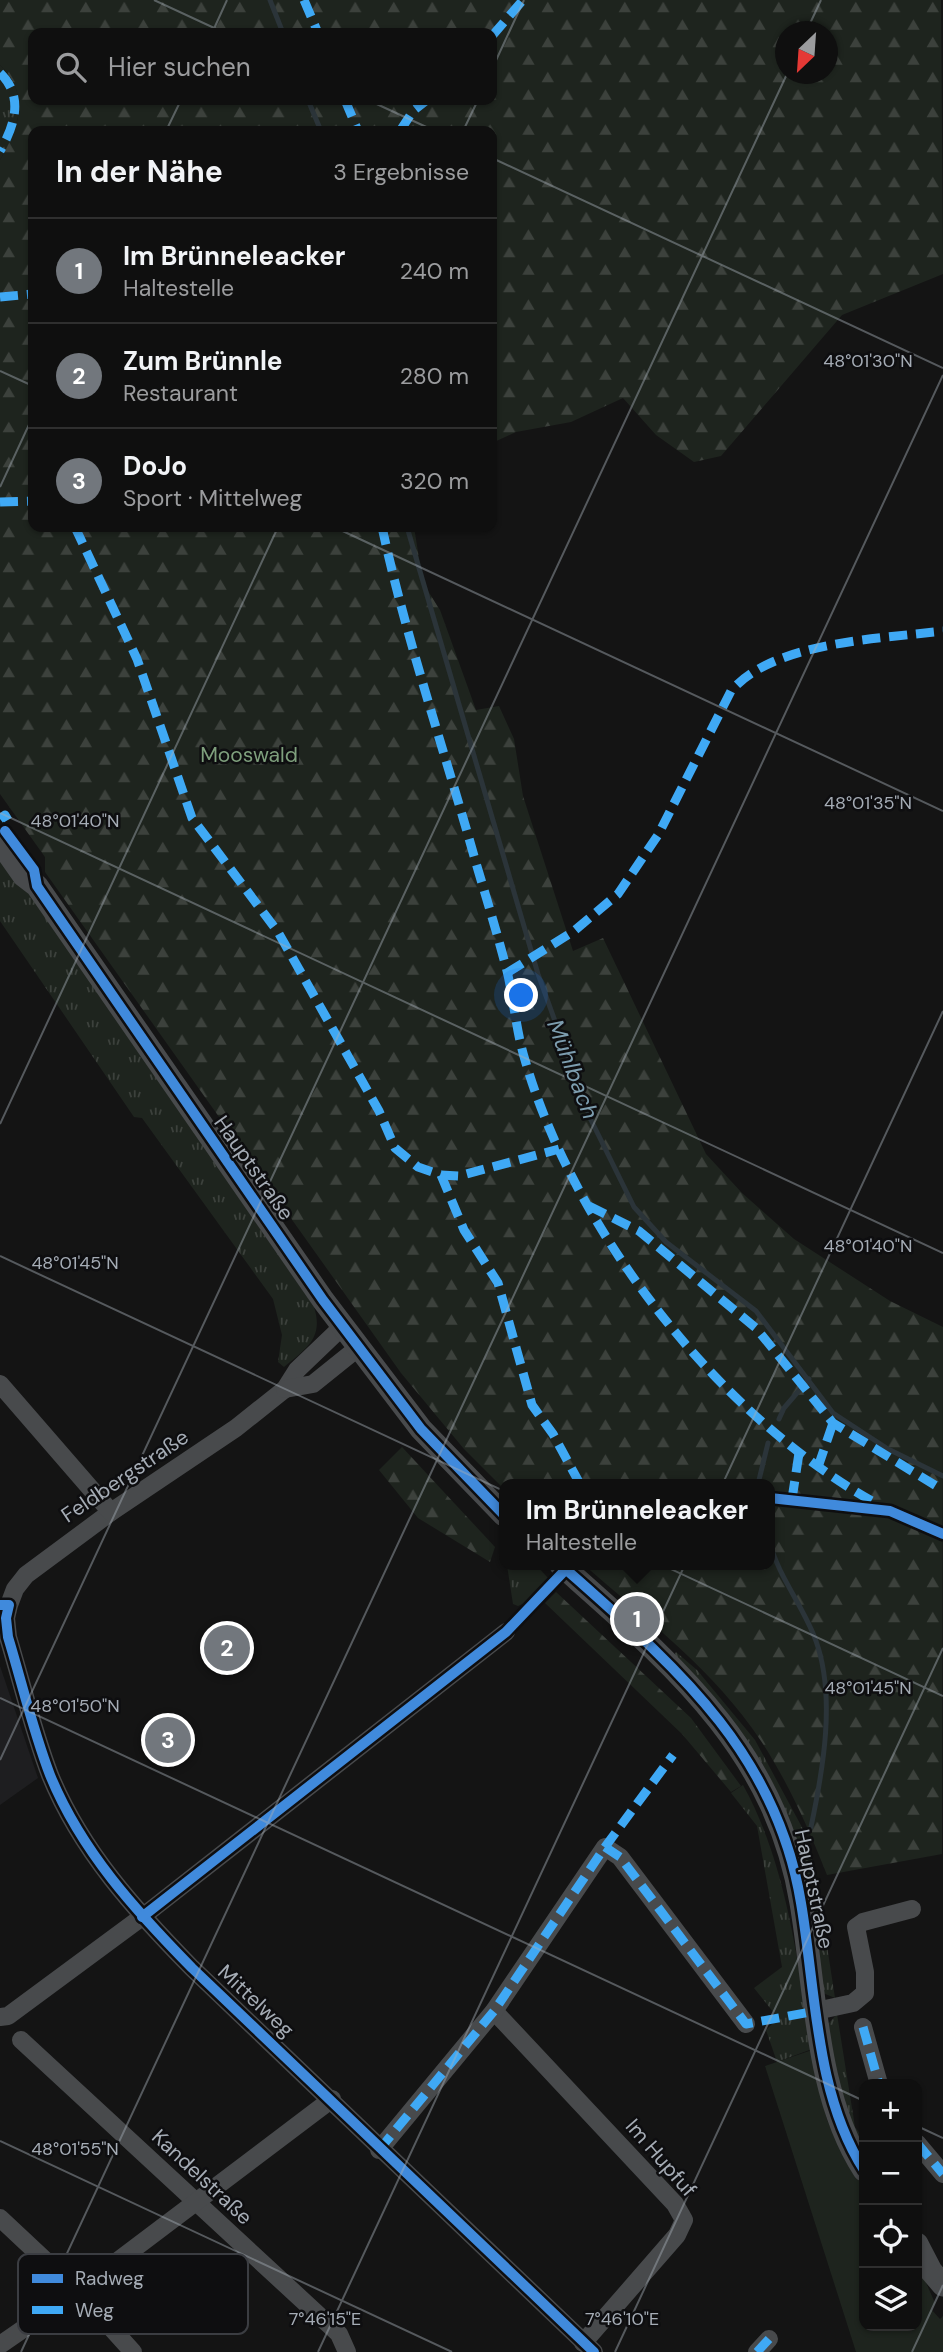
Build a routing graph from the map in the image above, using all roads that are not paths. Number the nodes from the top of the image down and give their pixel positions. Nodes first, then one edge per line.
1 (2, 832) edge
2 (343, 1326) junction
3 (359, 1347) junction
4 (0, 1384) edge
5 (285, 1389) junction
6 (499, 1510) edge
7 (111, 1512) junction
8 (567, 1570) edge
9 (4, 1605) edge
10 (506, 1632) dead end
11 (912, 1909) dead end
12 (142, 1917) junction
13 (494, 2011) junction
14 (816, 2011) junction
15 (0, 2017) edge
16 (746, 2024) dead end
17 (863, 2028) dead end
18 (20, 2040) dead end
19 (878, 2079) edge
20 (332, 2099) junction
21 (922, 2149) edge
22 (379, 2150) junction
23 (859, 2161) edge
24 (943, 2174) edge
25 (195, 2202) junction
26 (0, 2218) edge
27 (38, 2254) edge
28 (127, 2254) edge
29 (928, 2254) edge
30 (943, 2285) edge
31 (18, 2333) edge
32 (117, 2334) edge
33 (0, 2345) edge
34 (589, 2348) edge
35 (134, 2352) edge
36 (347, 2352) edge

1 - 2 street, Hauptstraße
2 - 3 street, Hauptstraße
2 - 5 street, Feldbergstraße
3 - 5 street, Feldbergstraße
3 - 6 street, Hauptstraße
4 - 7 street
5 - 7 street, Feldbergstraße
7 - 9 street, Feldbergstraße
8 - 14 street, Hauptstraße
9 - 12 street, Mittelweg
10 - 12 street
11 - 14 street
12 - 15 street
12 - 20 street, Mittelweg
13 - 16 street
13 - 22 street
13 - 34 street, Im Hupfuf
14 - 23 street, Hauptstraße
17 - 19 street
18 - 25 street, Kandelstraße
20 - 22 street, Mittelweg
20 - 25 street
21 - 24 street
22 - 34 street, Mittelweg
25 - 28 street
25 - 36 street, Kandelstraße
26 - 27 street
29 - 30 street
31 - 33 street
32 - 35 street

